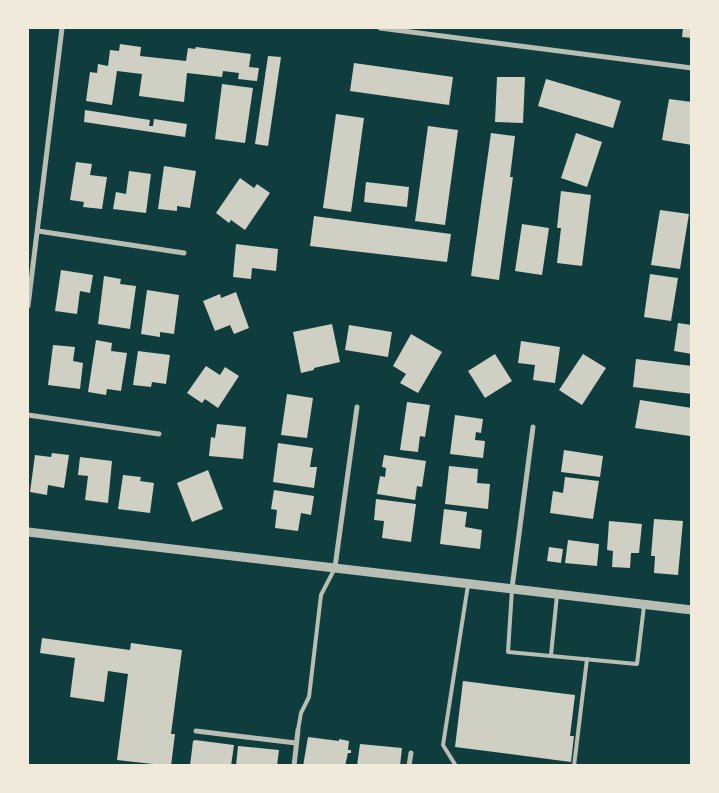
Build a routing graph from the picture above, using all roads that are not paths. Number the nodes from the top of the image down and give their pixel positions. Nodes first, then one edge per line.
1 (62, 28) edge
2 (380, 28) edge
3 (692, 68) edge
4 (38, 231) junction
5 (184, 253) dead end
6 (28, 306) edge
7 (357, 407) dead end
8 (28, 415) edge
9 (533, 426) dead end
10 (159, 434) dead end
11 (28, 532) edge
12 (335, 567) junction
13 (468, 583) junction
14 (512, 588) junction
15 (558, 593) junction
16 (644, 604) junction
17 (692, 610) edge
18 (552, 655) junction
19 (587, 659) junction
20 (298, 730) joint
21 (196, 732) dead end
22 (296, 743) junction
23 (411, 753) dead end
24 (294, 766) edge
25 (409, 766) edge
26 (456, 766) edge
27 (574, 766) edge

1 - 4 street
2 - 3 street
4 - 5 street
4 - 6 street
7 - 12 street
8 - 10 street
9 - 14 street
11 - 12 street
12 - 13 street
12 - 20 lane
13 - 14 street
13 - 26 lane
14 - 15 street
14 - 18 lane
15 - 16 street
15 - 18 lane
16 - 17 street
16 - 19 lane
18 - 19 lane
19 - 27 lane
20 - 22 street
21 - 22 street
22 - 24 street
23 - 25 street

